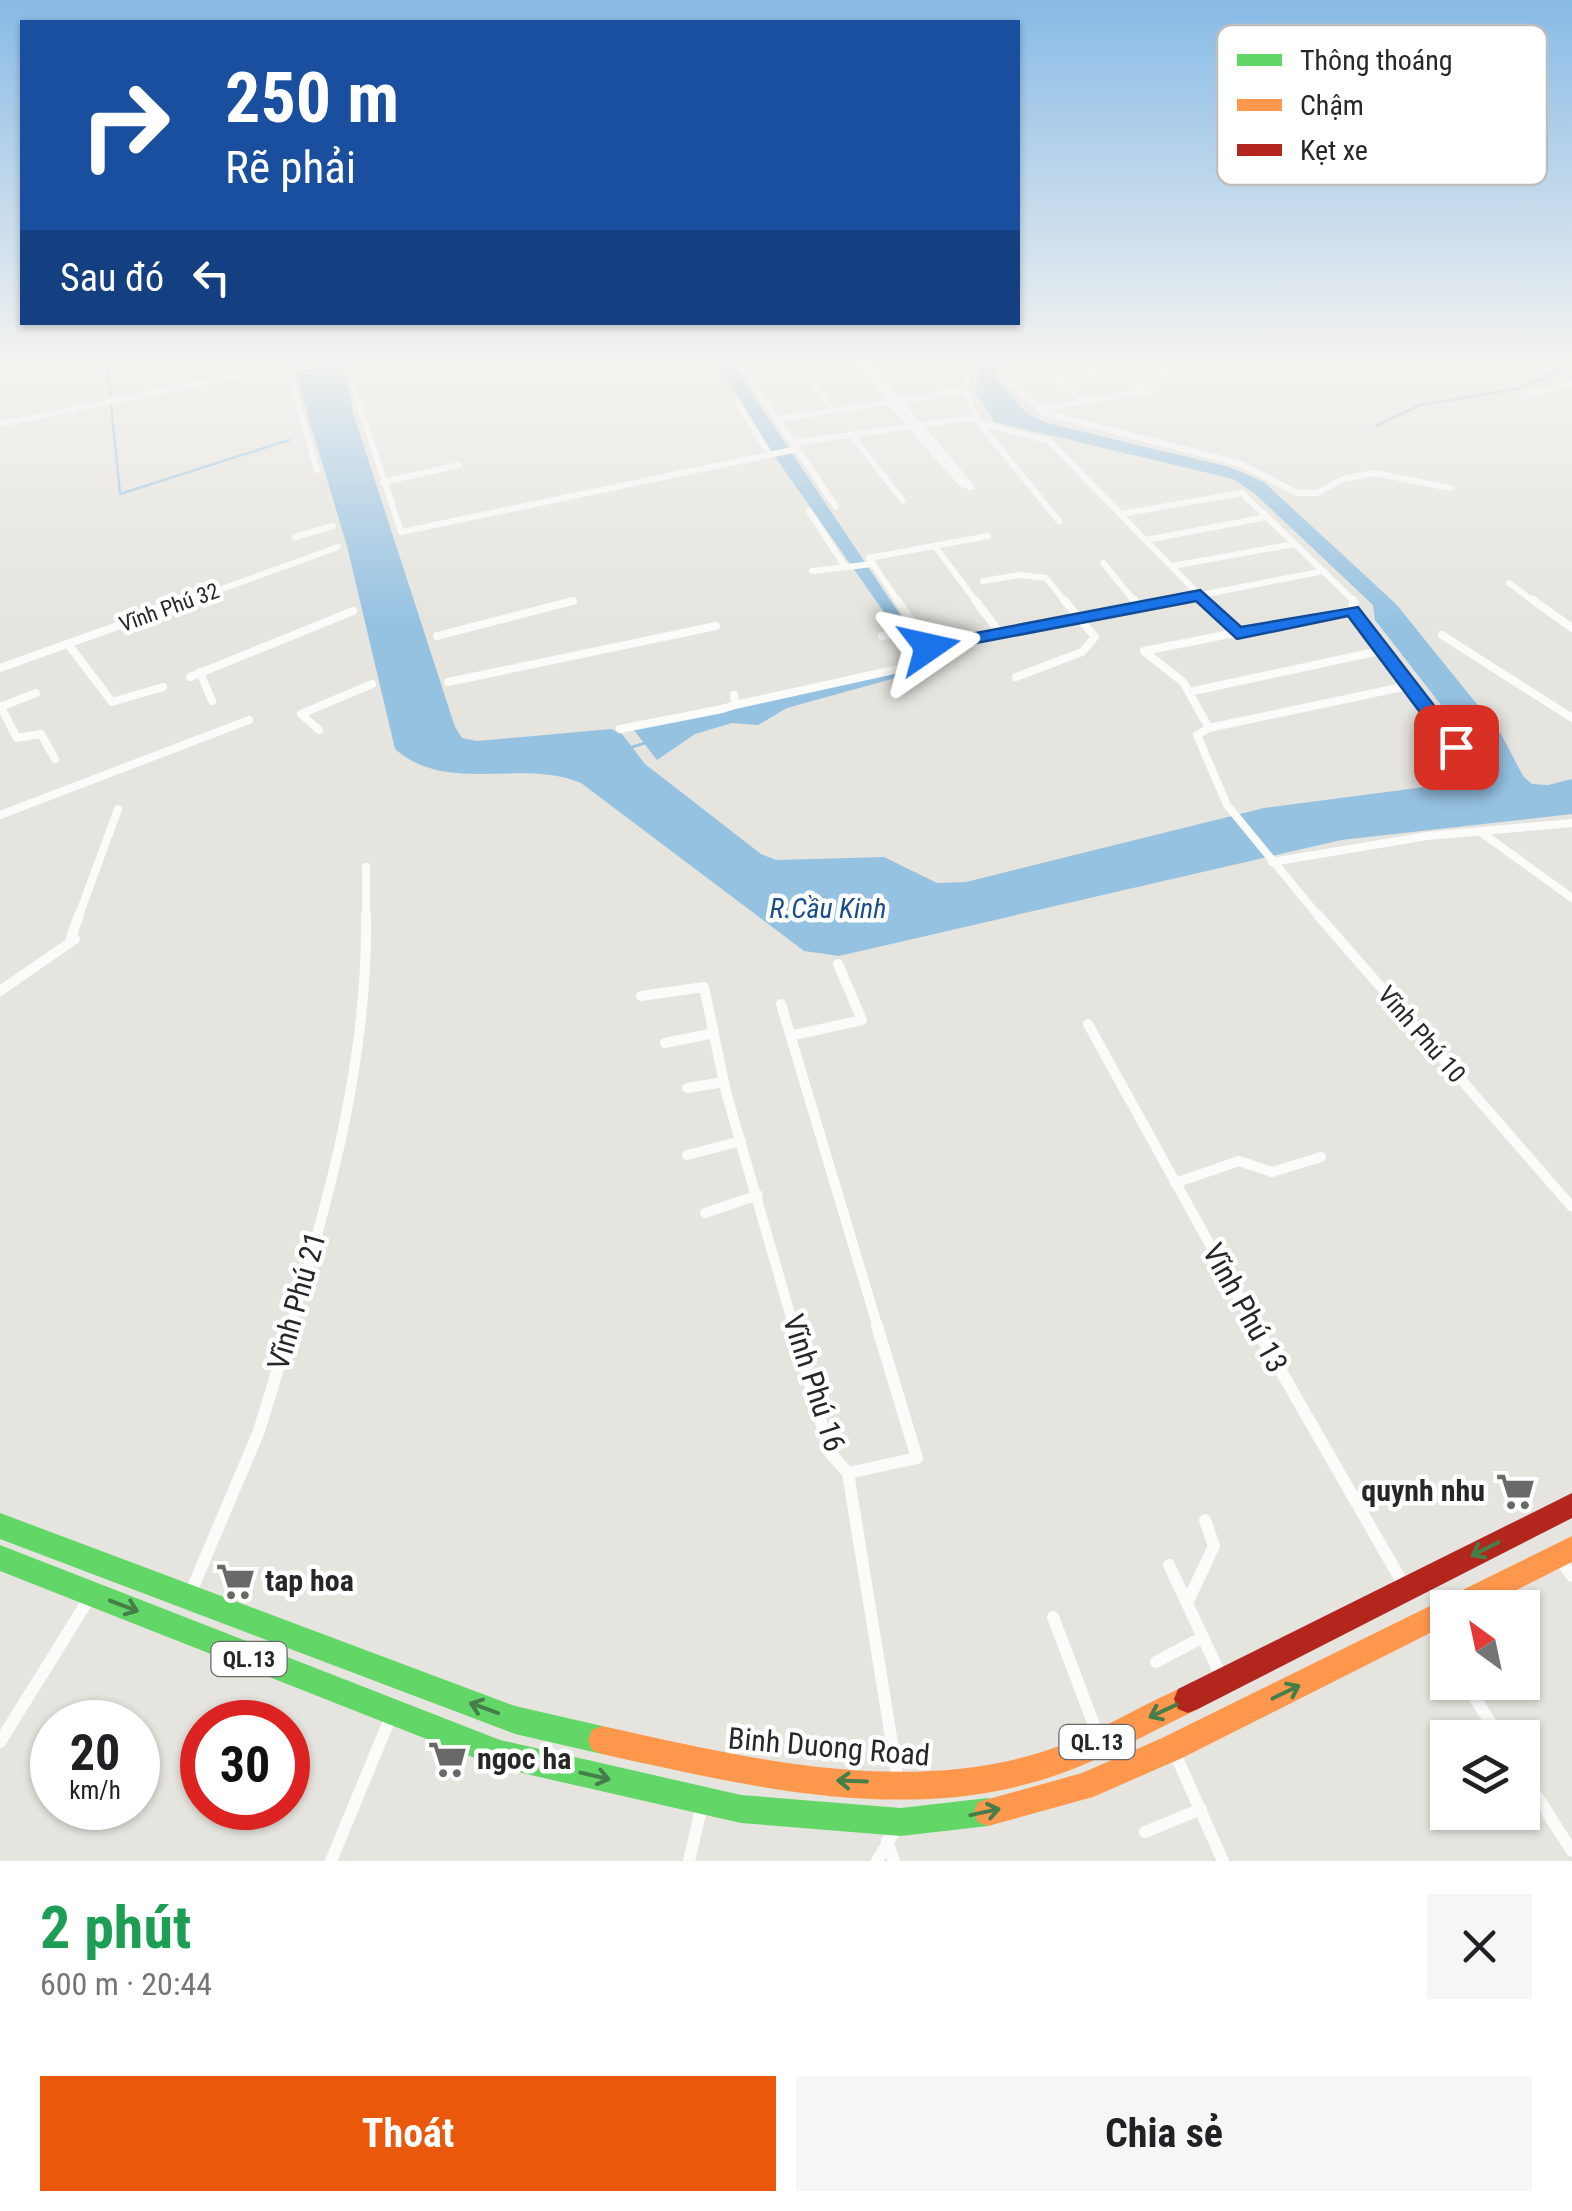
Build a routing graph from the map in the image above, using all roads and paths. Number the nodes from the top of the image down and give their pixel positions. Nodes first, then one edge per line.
1 (311, 446) edge
2 (374, 446) edge
3 (764, 446) edge
4 (802, 446) edge
5 (803, 446) edge
6 (860, 446) edge
7 (931, 446) edge
8 (937, 446) edge
9 (997, 446) edge
10 (1054, 446) edge
11 (1174, 446) edge
12 (795, 447) junction
13 (769, 454) junction
14 (459, 465) dead end
15 (317, 470) dead end
16 (383, 482) junction
17 (1450, 488) dead end
18 (904, 502) dead end
19 (836, 506) dead end
20 (808, 511) dead end
21 (1121, 514) junction
22 (1267, 517) junction
23 (464, 518) junction
24 (1059, 521) dead end
25 (332, 526) dead end
26 (470, 526) dead end
27 (988, 536) dead end
28 (295, 537) dead end
29 (1146, 540) junction
30 (1294, 544) junction
31 (935, 546) junction
32 (338, 547) dead end
33 (1103, 563) dead end
34 (871, 565) junction
35 (1172, 566) junction
36 (848, 567) junction
37 (812, 572) dead end
38 (1324, 572) junction
39 (983, 581) dead end
40 (1509, 583) dead end
41 (1200, 595) junction
42 (573, 600) dead end
43 (1140, 606) junction
44 (354, 610) dead end
45 (1352, 610) junction
46 (1080, 618) junction
47 (716, 626) dead end
48 (1572, 628) edge
49 (914, 629) junction
50 (897, 633) junction
51 (1000, 633) junction
52 (1237, 633) junction
53 (1442, 635) dead end
54 (437, 636) dead end
55 (882, 636) dead end
56 (68, 644) junction
57 (1384, 650) junction
58 (0, 668) edge
59 (200, 672) junction
60 (190, 677) dead end
61 (1016, 677) dead end
62 (448, 682) dead end
63 (372, 684) dead end
64 (1412, 685) junction
65 (162, 687) dead end
66 (1189, 692) junction
67 (36, 693) dead end
68 (212, 701) dead end
69 (0, 707) edge
70 (1572, 718) edge
71 (250, 720) dead end
72 (620, 728) dead end
73 (1209, 728) junction
74 (319, 730) dead end
75 (148, 743) dead end
76 (154, 755) junction
77 (54, 759) dead end
78 (1478, 778) dead end
79 (118, 809) dead end
80 (0, 815) edge
81 (1572, 823) edge
82 (1482, 833) junction
83 (1270, 859) junction
84 (366, 867) dead end
85 (1570, 893) edge
86 (838, 964) dead end
87 (0, 990) edge
88 (641, 996) dead end
89 (364, 997) joint
90 (782, 1004) dead end
91 (1088, 1024) dead end
92 (714, 1033) junction
93 (794, 1036) junction
94 (666, 1043) dead end
95 (724, 1082) junction
96 (687, 1088) dead end
97 (741, 1141) junction
98 (686, 1155) dead end
99 (1321, 1156) dead end
100 (1175, 1183) junction
101 (758, 1195) junction
102 (1572, 1207) edge
103 (705, 1213) dead end
104 (848, 1474) junction
105 (1572, 1506) edge
106 (1205, 1520) dead end
107 (0, 1526) edge
108 (1564, 1553) edge
109 (0, 1558) edge
110 (1169, 1565) dead end
111 (1572, 1576) edge
112 (1407, 1590) junction
113 (1489, 1590) edge
114 (92, 1594) junction
115 (190, 1594) junction
116 (1187, 1603) junction
117 (1053, 1617) dead end
118 (1430, 1618) edge
119 (1426, 1620) junction
120 (174, 1626) junction
121 (1430, 1626) edge
122 (1203, 1638) junction
123 (1156, 1662) dead end
124 (1224, 1682) junction
125 (392, 1712) junction
126 (1100, 1740) junction
127 (0, 1742) edge
128 (1172, 1748) junction
129 (898, 1783) junction
130 (703, 1801) junction
131 (1540, 1801) edge
132 (1200, 1809) junction
133 (901, 1822) junction
134 (1145, 1832) dead end
135 (887, 1841) junction
136 (1572, 1851) edge
137 (331, 1861) edge
138 (689, 1861) edge
139 (877, 1861) edge
140 (894, 1861) edge
141 (1223, 1861) edge

1 - 15 street
2 - 16 street
3 - 13 street
4 - 12 street
5 - 12 street
6 - 18 street
7 - 8 street
9 - 24 street
10 - 21 street
11 - 17 street
12 - 13 street
12 - 19 street
13 - 23 street
14 - 16 street
16 - 23 street
20 - 36 street
21 - 22 street
21 - 29 street
22 - 29 street
22 - 30 street
23 - 26 street
25 - 28 street
27 - 31 street
29 - 35 street
30 - 35 street
30 - 38 street
31 - 34 street
31 - 51 street
32 - 56 street, Vĩnh Phú 32
33 - 43 street
34 - 36 street
34 - 49 street
35 - 41 street
36 - 37 street
38 - 41 street
38 - 45 street
39 - 46 street
40 - 48 street
41 - 43 street
41 - 52 street
42 - 54 street
43 - 46 street
44 - 59 street
45 - 52 street
45 - 57 street
46 - 51 street
46 - 61 street
47 - 62 street
49 - 50 street
49 - 51 street
50 - 55 street
50 - 72 street
52 - 66 street
53 - 70 street
56 - 58 street, Vĩnh Phú 32
56 - 65 street
57 - 64 street
57 - 66 street
59 - 60 street
59 - 68 street
63 - 74 street
64 - 73 street
64 - 78 street
66 - 73 street
67 - 69 street
69 - 77 street
71 - 76 street
73 - 83 street, Vĩnh Phú 10
75 - 76 street
76 - 80 street
79 - 87 street
81 - 82 street
82 - 83 street
82 - 85 street
83 - 102 street, Vĩnh Phú 10
84 - 89 street
86 - 93 street
88 - 92 street, Vĩnh Phú 16
89 - 115 street, Vĩnh Phú 21
90 - 93 street
91 - 100 street, Vĩnh Phú 13
92 - 94 street
92 - 95 street, Vĩnh Phú 16
93 - 104 street
95 - 96 street
95 - 97 street, Vĩnh Phú 16
97 - 98 street
97 - 101 street, Vĩnh Phú 16
99 - 100 street
100 - 112 street, Vĩnh Phú 13
101 - 103 street
101 - 104 street, Vĩnh Phú 16
104 - 129 street, Vĩnh Phú 16
105 -> 112 highway, Binh Duong Road / QL.13
106 - 116 street
107 - 115 highway, Binh Duong Road / QL.13
108 - 111 street
108 - 113 highway, QL.13
109 - 114 highway, QL.13
110 - 116 street
112 - 119 highway
112 - 124 highway, Binh Duong Road / QL.13
114 -> 120 highway, QL.13
114 - 127 street
115 - 120 highway
129 -> 115 highway, Binh Duong Road / QL.13
116 - 122 street
117 - 126 street
118 - 119 highway, QL.13
119 - 121 street
128 -> 119 highway, QL.13
120 - 125 highway, QL.13
122 - 123 street
122 - 124 street
124 -> 126 highway, Binh Duong Road / QL.13
125 -> 130 highway, QL.13
125 - 137 street
126 - 129 highway, Binh Duong Road / QL.13
128 - 132 street
133 -> 128 highway, QL.13
130 - 133 highway, QL.13
130 - 138 street
131 - 136 street
132 - 134 street
132 - 141 street
133 - 135 street
135 - 139 street
135 - 140 street

